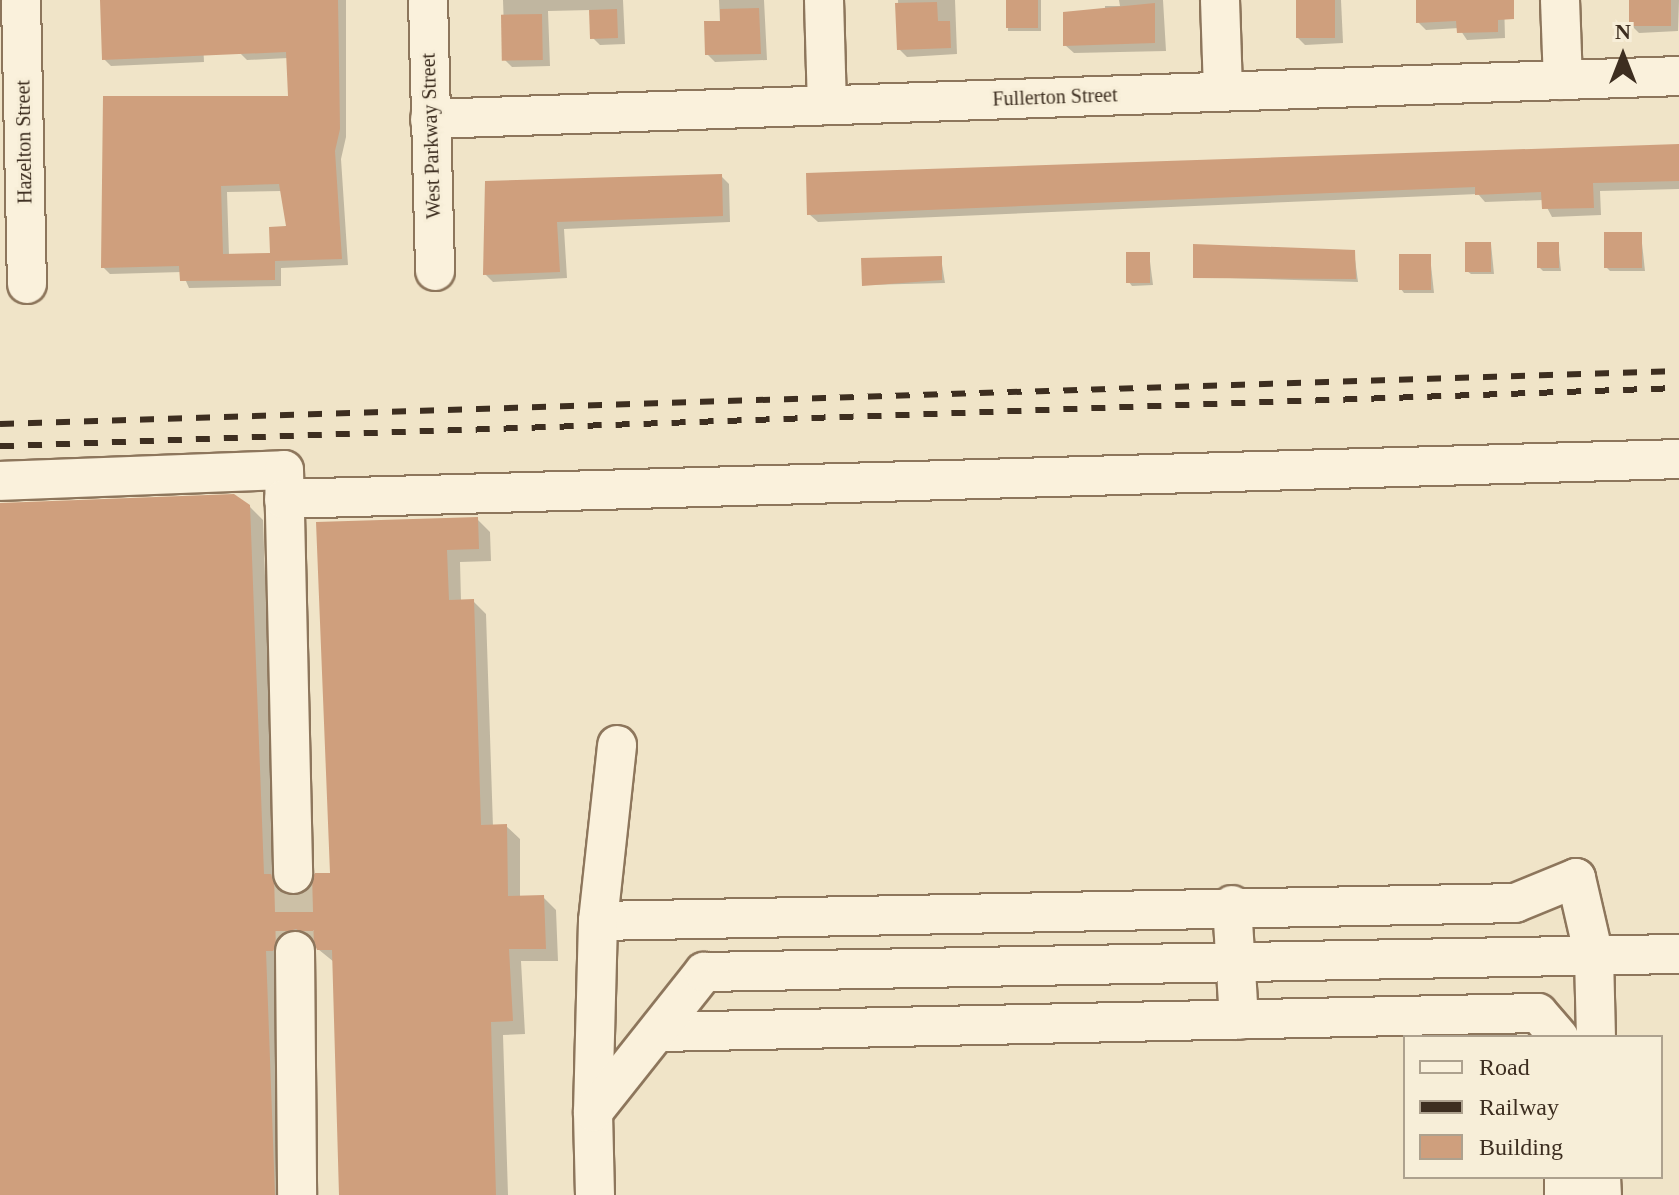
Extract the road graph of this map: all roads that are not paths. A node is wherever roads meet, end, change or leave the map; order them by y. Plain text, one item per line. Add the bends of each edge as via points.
1 (21, 0) edge
2 (428, 0) edge
3 (824, 0) edge
4 (1220, 0) edge
5 (1560, 0) edge
6 (1679, 76) edge
7 (1563, 80) junction
8 (1223, 91) junction
9 (827, 105) junction
10 (430, 119) junction
11 (435, 271) dead end
12 (27, 284) dead end
13 (1679, 459) edge
14 (0, 481) edge
15 (284, 499) junction
16 (617, 745) dead end
17 (293, 874) tunnel mouth
18 (1232, 905) junction
19 (942, 912) junction
20 (704, 917) junction
21 (598, 921) junction
22 (295, 951) tunnel mouth
23 (1679, 954) edge
24 (1594, 956) junction
25 (1234, 962) junction
26 (943, 968) junction
27 (704, 972) junction
28 (1239, 1020) junction
29 (944, 1026) junction
30 (660, 1032) junction
31 (1557, 1035) edge
32 (1596, 1035) edge
33 (593, 1112) junction
34 (297, 1195) edge
35 (595, 1195) edge

1 - 12 street, Hazelton Street
2 - 10 street, West Parkway Street
3 - 9 street
4 - 8 street
5 - 7 street
6 - 7 street, Fullerton Street
7 - 8 street, Fullerton Street
8 - 9 street, Fullerton Street
9 - 10 street, Fullerton Street
10 - 11 street, West Parkway Street
13 - 15 street
14 - 15 street via 284,470
15 - 17 street
16 - 21 street
18 - 19 street
18 - 24 street via 1515,903 1576,878
18 - 25 street
19 - 20 street
19 - 26 street
20 - 21 street
20 - 27 street
21 - 33 street
22 - 34 street
23 - 24 street
24 - 25 street
24 - 32 street
25 - 26 street
25 - 28 street
26 - 27 street
26 - 29 street
27 - 30 street
28 - 29 street
28 - 31 street via 1538,1013
29 - 30 street
30 - 33 street
33 - 35 street

